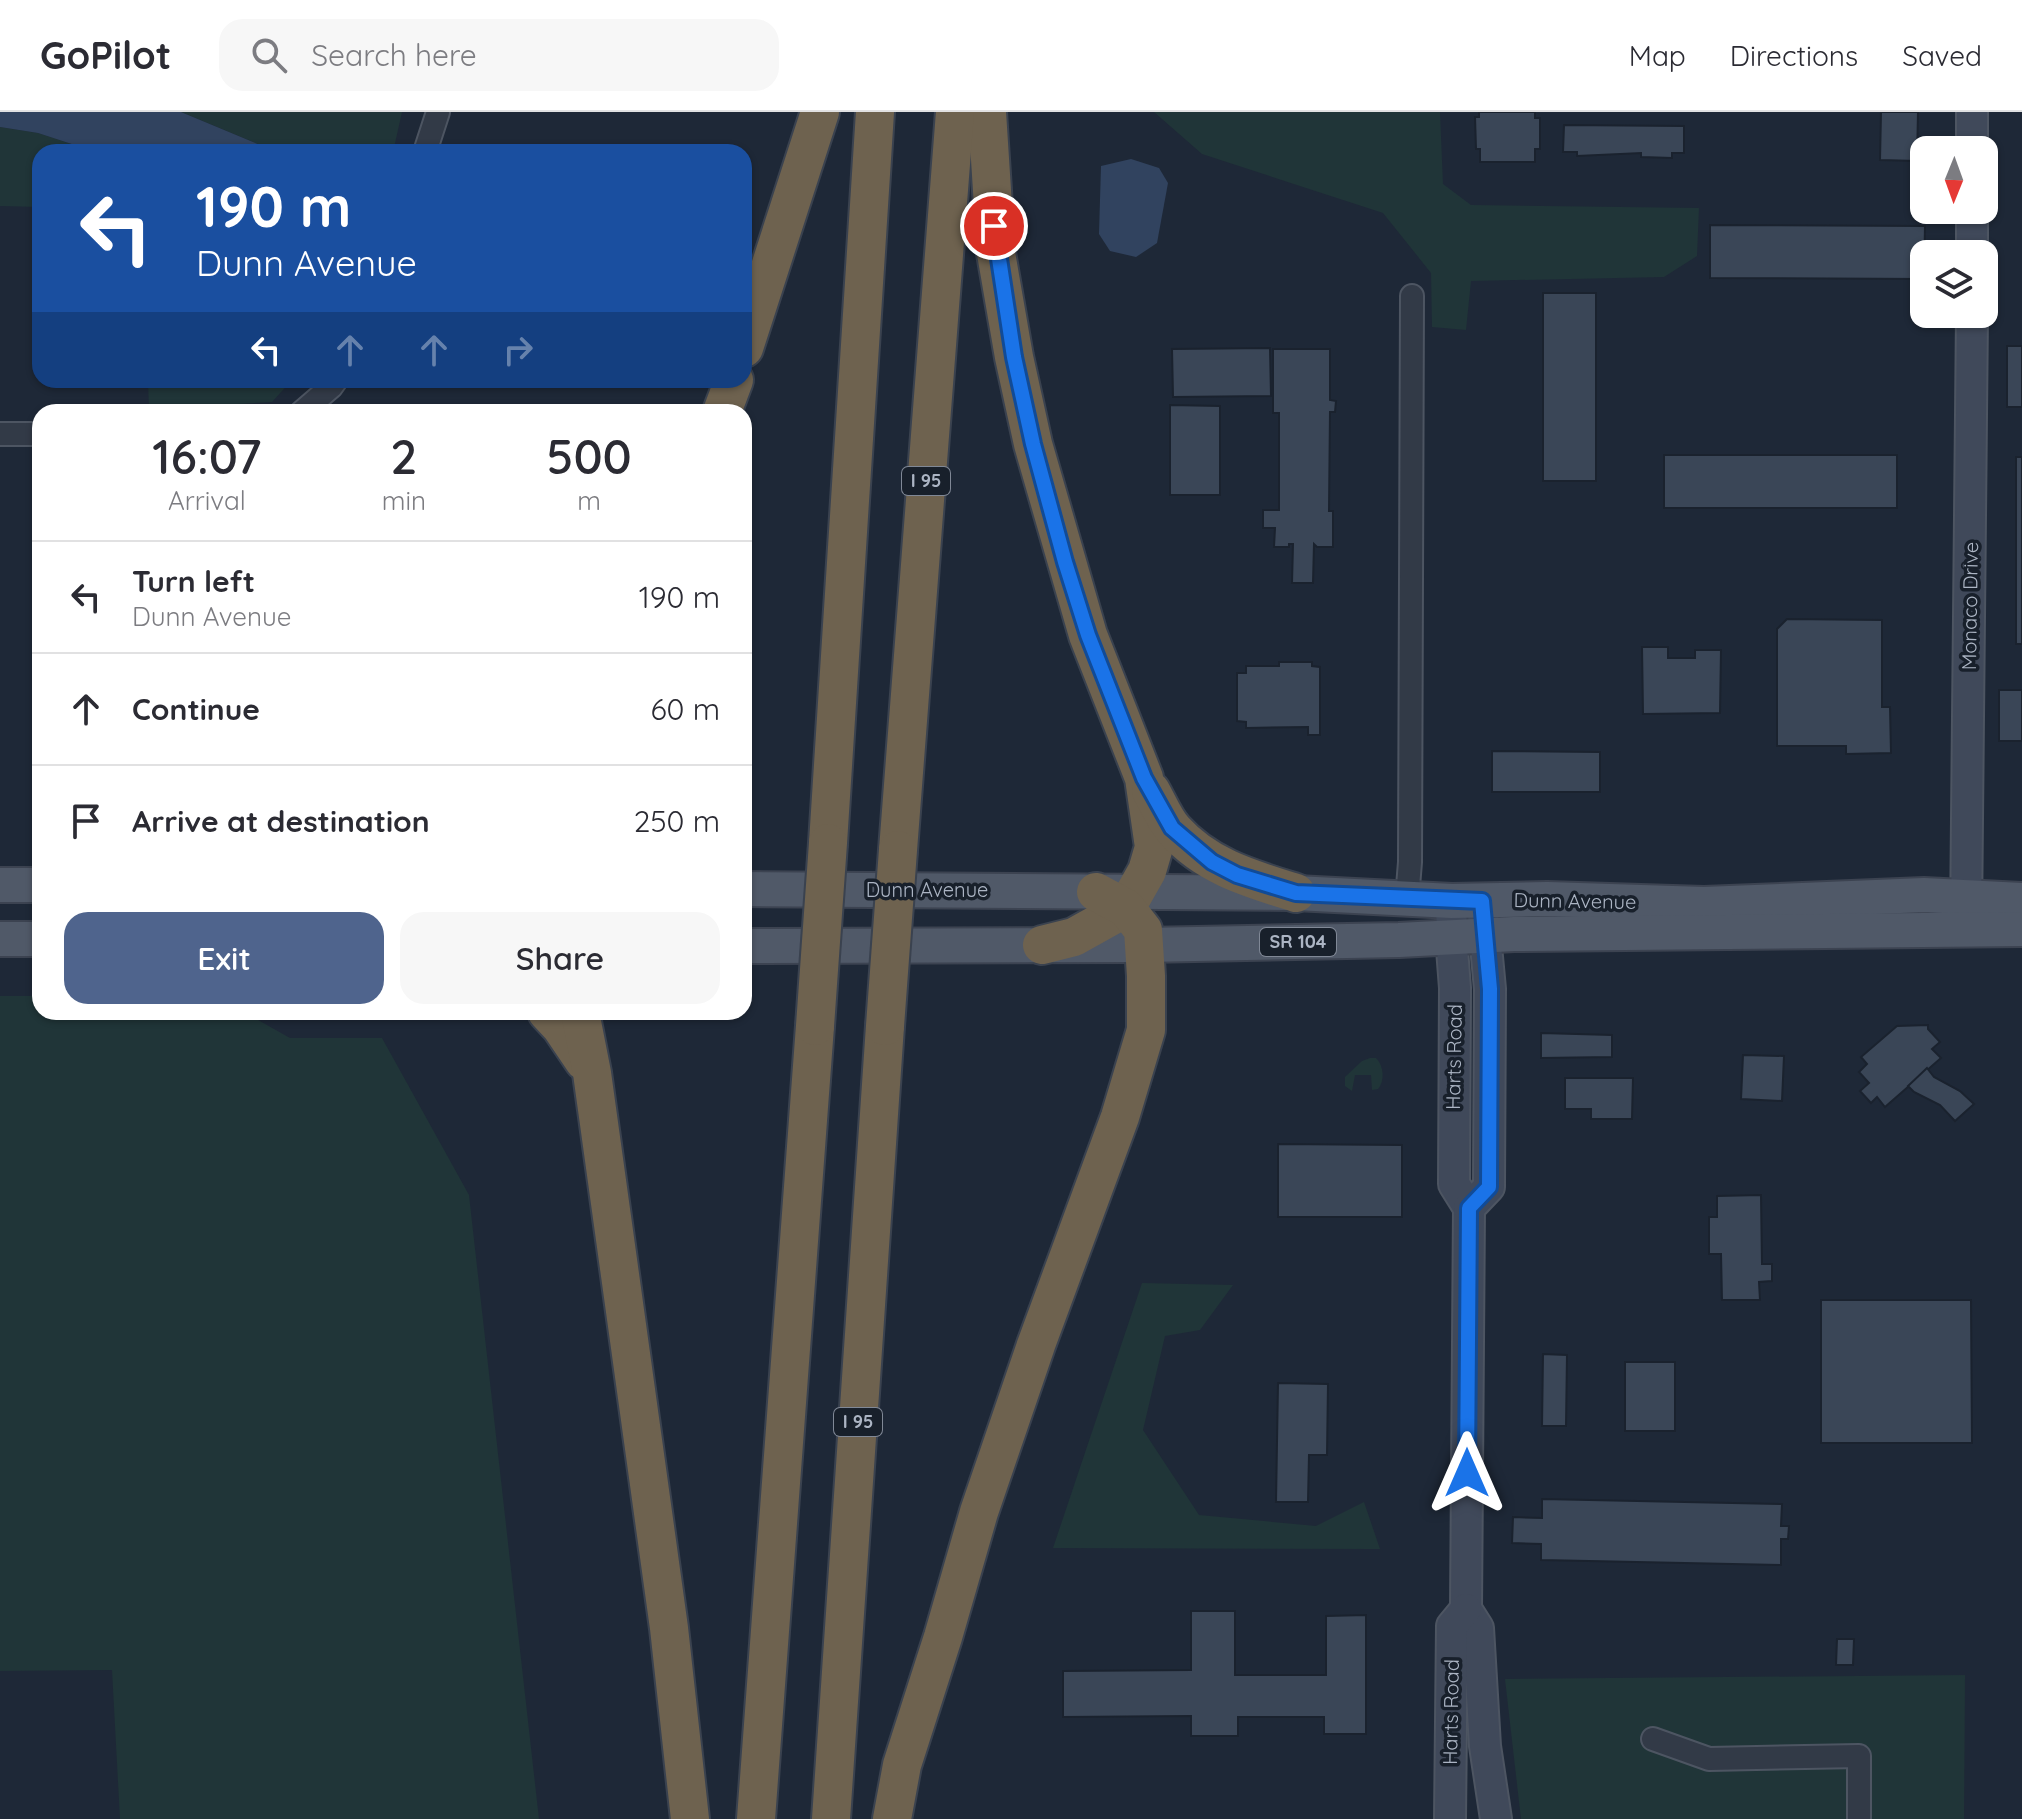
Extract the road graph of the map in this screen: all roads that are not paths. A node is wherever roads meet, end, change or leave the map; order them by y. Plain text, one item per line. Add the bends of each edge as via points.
1 (438, 112) edge
2 (820, 112) edge
3 (875, 112) edge
4 (955, 112) edge
5 (987, 112) edge
6 (1972, 112) edge
7 (1972, 136) edge
8 (428, 144) edge
9 (1412, 296) dead end
10 (752, 323) edge
11 (1972, 328) edge
12 (330, 388) edge
13 (311, 404) edge
14 (0, 434) edge
15 (32, 434) edge
16 (1144, 778) junction
17 (0, 885) edge
18 (32, 885) edge
19 (752, 889) edge
20 (1296, 893) junction
21 (1119, 897) junction
22 (1407, 899) junction
23 (2022, 900) edge
24 (1467, 901) junction
25 (1966, 913) junction
26 (2022, 929) edge
27 (1451, 936) junction
28 (1485, 937) junction
29 (0, 939) edge
30 (32, 939) edge
31 (1042, 945) junction
32 (1145, 945) junction
33 (752, 946) edge
34 (554, 1020) edge
35 (582, 1020) edge
36 (592, 1073) junction
37 (1469, 1208) junction
38 (1466, 1609) junction
39 (1653, 1739) dead end
40 (690, 1819) edge
41 (756, 1819) edge
42 (831, 1819) edge
43 (892, 1819) edge
44 (1450, 1819) edge
45 (1496, 1819) edge
46 (1859, 1819) edge

1 - 8 street
2 - 10 highway
3 - 41 highway, bridge
4 - 42 highway, I 95, bridge
5 - 16 highway via 996,253 1033,444 1088,635
6 - 7 street
9 - 22 street
11 - 25 street, Monaco Drive
12 - 13 street
14 - 15 street
16 - 20 highway via 1172,828 1212,862
16 - 21 highway via 1154,847 1147,871
17 - 18 main road
19 - 21 main road, Dunn Avenue / SR 104
20 - 21 main road, Dunn Avenue / SR 104
20 - 22 main road, Dunn Avenue / SR 104
21 - 31 highway via 1074,937
21 - 32 highway via 1143,930
22 - 24 main road, Dunn Avenue / SR 104
23 - 25 main road, Dunn Avenue / SR 104
24 - 25 main road, Dunn Avenue / SR 104 via 1704,904 1924,895
24 - 27 street, Harts Road
24 - 28 street, Harts Road
25 - 26 main road, Dunn Avenue / SR 104
25 - 28 main road, Dunn Avenue / SR 104
27 - 28 main road, Dunn Avenue / SR 104
27 - 32 main road, Dunn Avenue / SR 104
27 - 37 street, Harts Road via 1454,1184
28 - 37 street, Harts Road via 1490,989 1489,1187
29 - 30 main road
31 - 32 main road, Dunn Avenue / SR 104
31 - 33 main road, Dunn Avenue / SR 104
32 - 43 highway via 1146,1030 1134,1076 979,1512 902,1765
34 - 36 highway
35 - 36 highway
36 - 40 highway via 669,1628
37 - 38 street, Harts Road
38 - 44 street, Harts Road via 1452,1626
38 - 45 street, Harts Road via 1478,1628 1485,1746
39 - 46 street via 1709,1759 1859,1756

